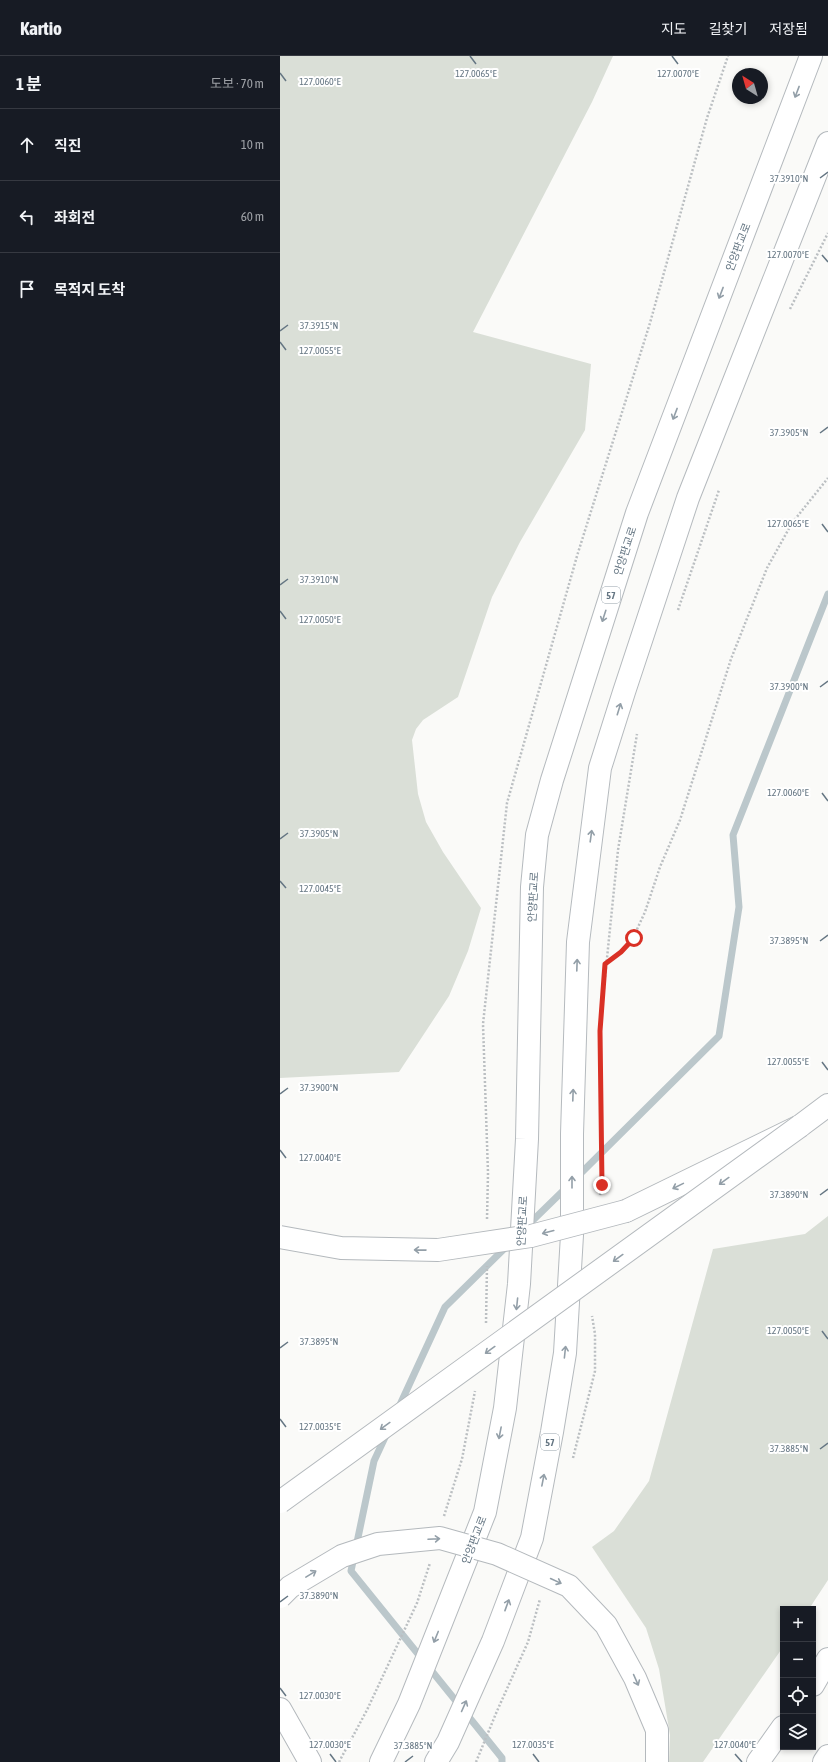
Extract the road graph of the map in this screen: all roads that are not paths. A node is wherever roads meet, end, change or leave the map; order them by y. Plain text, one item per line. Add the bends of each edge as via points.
1 (811, 56) edge
2 (828, 143) edge
3 (828, 1105) edge
4 (800, 1126) junction
5 (280, 1237) edge
6 (280, 1502) edge
7 (280, 1597) edge
8 (828, 1659) edge
9 (816, 1680) edge
10 (280, 1709) edge
11 (780, 1731) edge
12 (828, 1756) edge
13 (310, 1762) edge
14 (381, 1762) edge
15 (436, 1762) edge
16 (656, 1762) edge
17 (758, 1762) edge
18 (824, 1762) edge

1 -> 14 main road, 안양판교로 / 57 via 637,513 537,835 532,887 526,1158 520,1266 505,1408 485,1512 409,1704
15 -> 2 main road, 57 via 448,1742 494,1641 532,1538 565,1353 572,1235 572,1134 578,942 600,768 688,498
3 - 4 main road
4 -> 5 main road, bridge via 626,1211 531,1236 438,1250 341,1248
4 -> 6 main road, bridge
7 -> 16 main road, bridge via 290,1587 342,1556 378,1544 440,1538 497,1554 569,1586 606,1625 635,1678 657,1730
8 - 9 main road
10 - 13 main road
11 - 17 main road
12 - 18 main road

